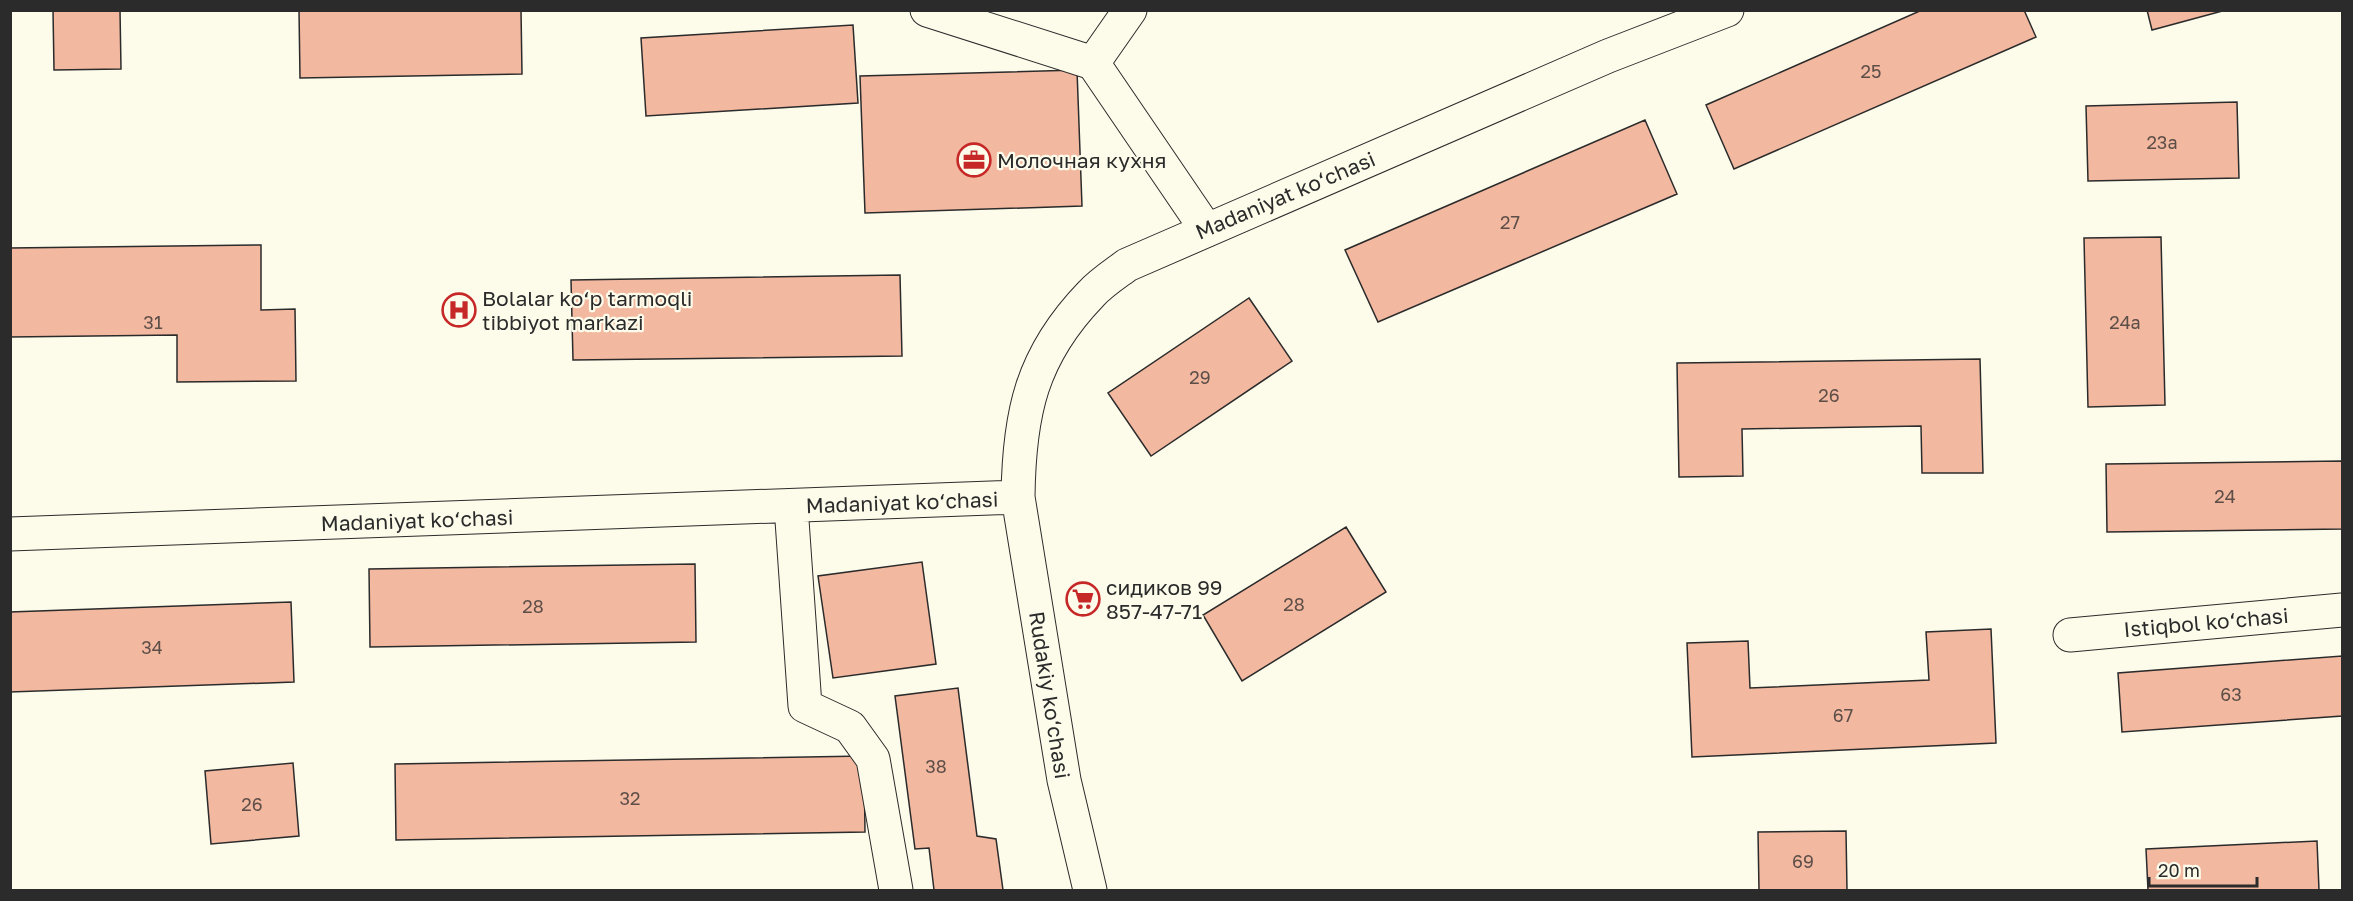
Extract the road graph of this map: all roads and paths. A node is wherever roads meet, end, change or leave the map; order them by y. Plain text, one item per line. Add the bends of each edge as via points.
1 (927, 10) edge
2 (1130, 10) edge
3 (1727, 10) edge
4 (1093, 63) junction
5 (1206, 229) junction
6 (1018, 497) junction
7 (791, 506) junction
8 (10, 534) edge
9 (2343, 609) edge
10 (2070, 635) dead end
11 (896, 891) edge
12 (1090, 891) edge

1 - 4 street
2 - 4 street
3 - 5 street, Madaniyat ko‘chasi via 1608,56
4 - 5 street
5 - 6 street, Madaniyat ko‘chasi via 1127,265 1092,292 1066,322 1041,362 1025,406
6 - 7 street, Madaniyat ko‘chasi
6 - 12 street, Rudakiy ko‘chasi via 1064,780
7 - 8 street, Madaniyat ko‘chasi
7 - 11 street via 805,706 850,727 873,759
9 - 10 street, Istiqbol ko‘chasi

